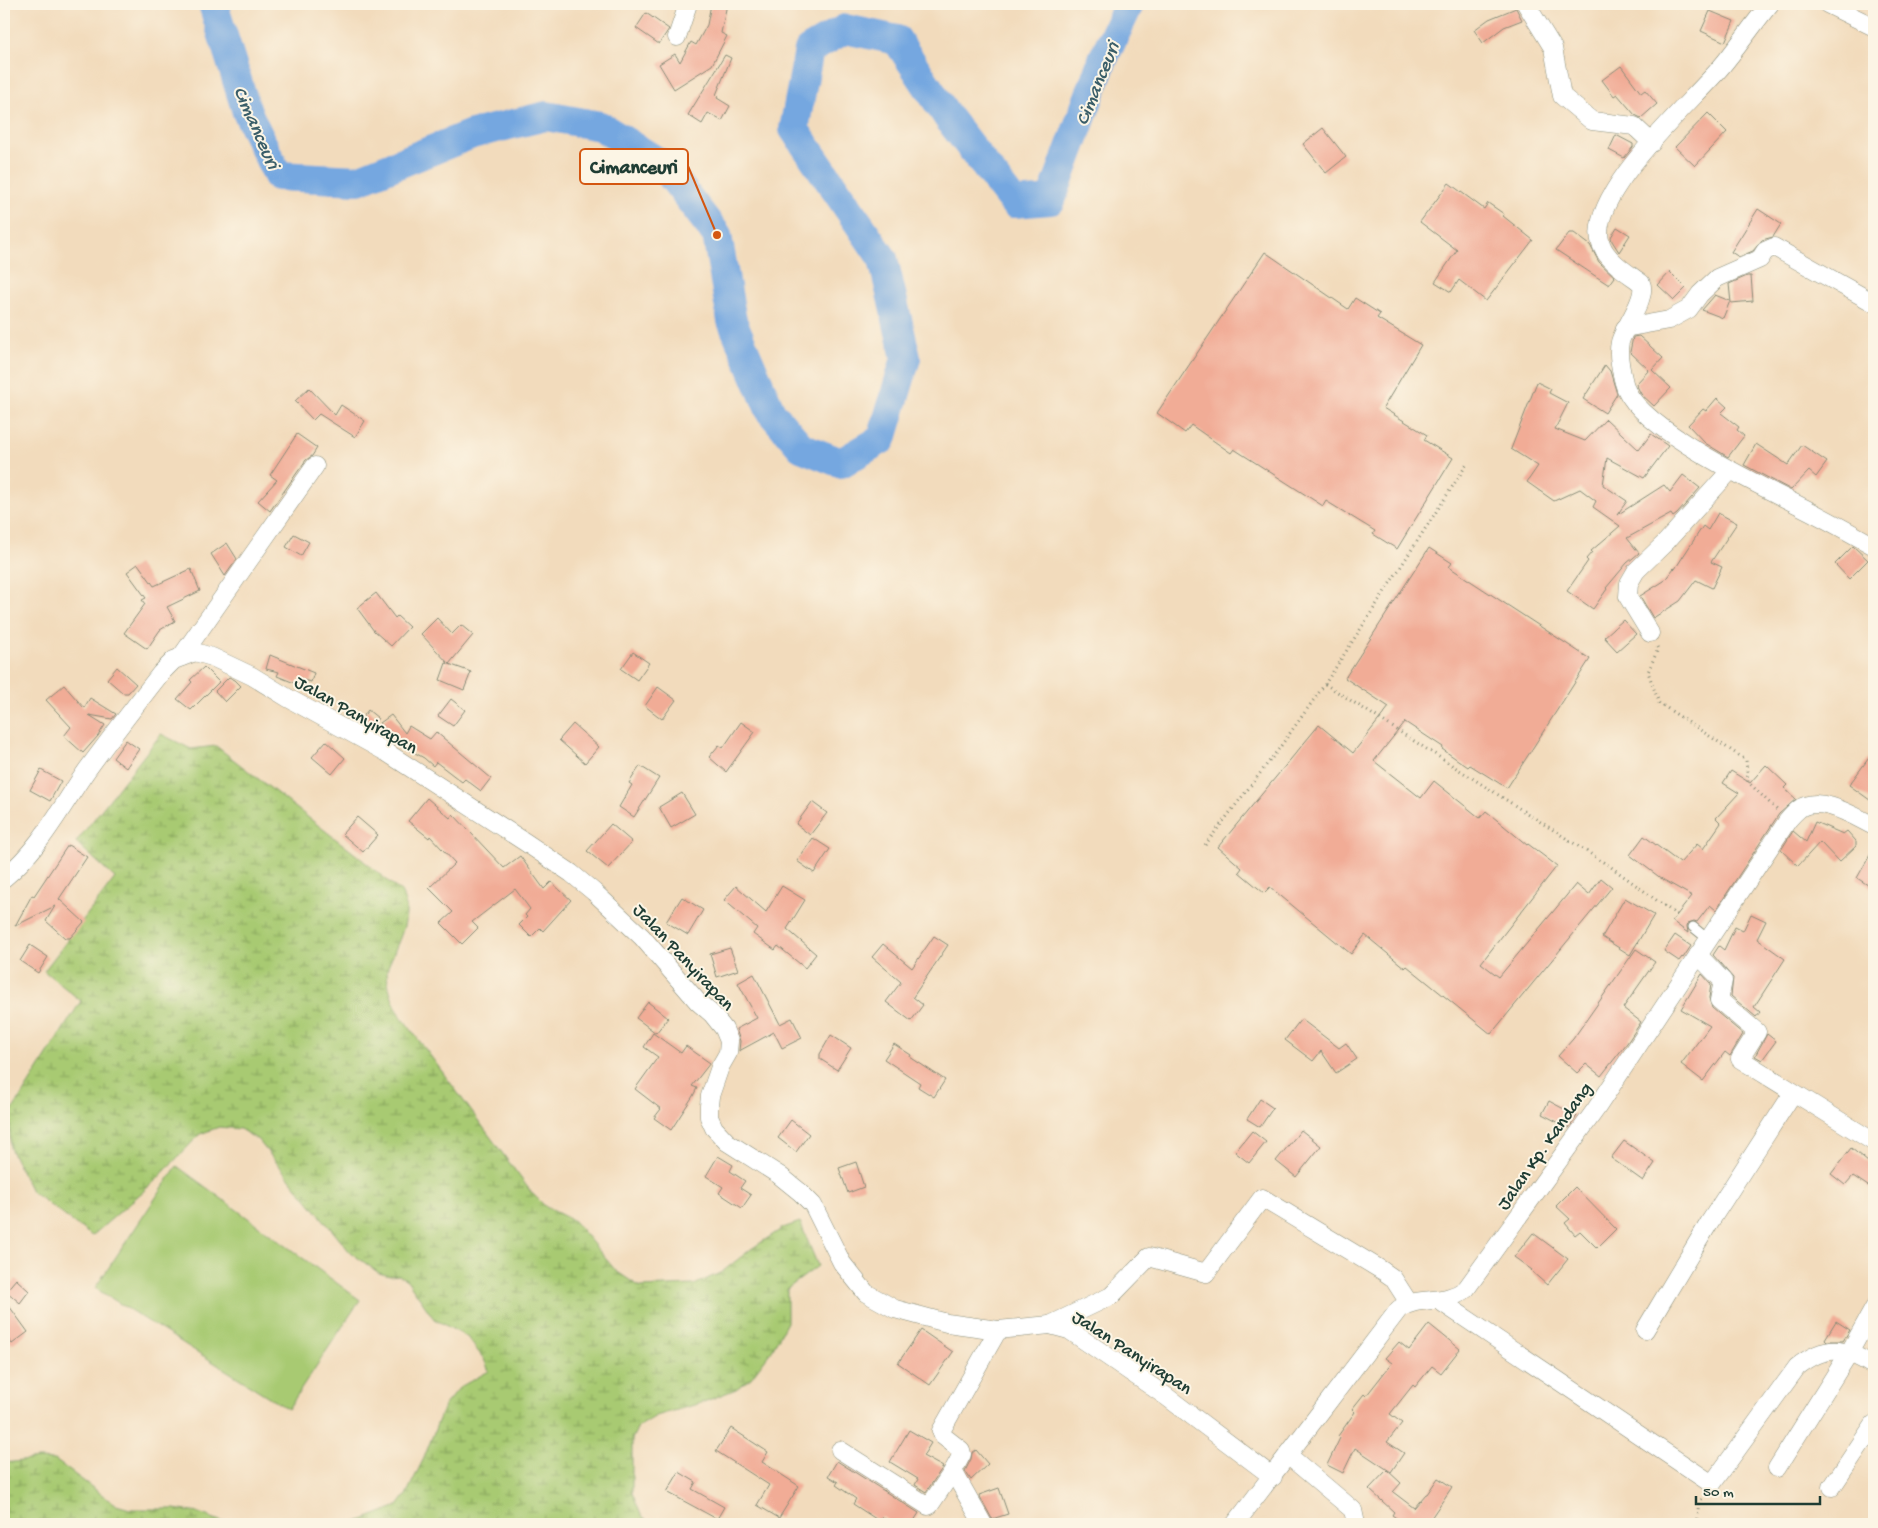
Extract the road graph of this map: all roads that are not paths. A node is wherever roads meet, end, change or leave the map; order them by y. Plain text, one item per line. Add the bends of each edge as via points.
1 (688, 4) edge
2 (1526, 4) edge
3 (1770, 4) edge
4 (1827, 4) edge
5 (1874, 27) edge
6 (677, 37) dead end
7 (1652, 143) junction
8 (1874, 303) edge
9 (1625, 328) junction
10 (315, 466) dead end
11 (1730, 471) junction
12 (1874, 546) edge
13 (1650, 633) road end
14 (181, 657) junction
15 (1869, 820) edge
16 (4, 878) edge
17 (1693, 927) dead end
18 (1709, 940) junction
19 (1698, 955) junction
20 (1793, 1093) junction
21 (1874, 1142) edge
22 (1440, 1301) junction
23 (1409, 1303) junction
24 (1874, 1308) edge
25 (1050, 1325) junction
26 (998, 1330) junction
27 (1645, 1330) dead end
28 (1849, 1353) junction
29 (1874, 1366) edge
30 (1874, 1424) edge
31 (840, 1450) dead end
32 (1288, 1456) junction
33 (1776, 1468) dead end
34 (954, 1471) junction
35 (1273, 1477) junction
36 (1832, 1487) dead end
37 (983, 1524) edge
38 (1235, 1524) edge
39 (1356, 1524) edge

1 - 6 street
2 - 7 street via 1553,48 1562,96 1592,121 1634,126
3 - 7 street via 1721,67
4 - 5 street
7 - 9 street via 1617,184 1601,218 1601,244 1607,255 1644,289
8 - 9 street via 1774,247 1765,250 1760,259 1717,278 1689,310 1669,320
9 - 11 street via 1620,360 1631,400 1675,436
10 - 14 street
11 - 12 street
11 - 13 street via 1636,571 1630,583 1628,597
14 - 16 street via 161,673 87,770 38,843
14 - 26 street, Jalan Panyirapan via 195,652 252,676 386,752 571,873 642,936 724,1029 729,1041 728,1053 710,1096 709,1117 714,1128 727,1142 779,1176 812,1205 842,1263 866,1293 894,1309 947,1323
15 - 18 street, Jalan Kp. Kandang via 1826,805 1810,804 1800,808 1788,820
17 - 18 lane
18 - 19 street, Jalan Kp. Kandang
19 - 20 street via 1723,981 1719,1000 1757,1032 1740,1060
19 - 22 street, Jalan Kp. Kandang via 1596,1109 1466,1289
20 - 21 street
20 - 27 street via 1708,1223
22 - 23 street, Jalan Kp. Kandang
22 - 28 street via 1712,1484 1797,1367 1821,1352
23 - 25 street via 1393,1278 1383,1270 1262,1198 1206,1273 1149,1257 1111,1296
23 - 32 street via 1400,1309
24 - 28 street
25 - 26 street, Jalan Panyirapan
25 - 35 street, Jalan Panyirapan via 1069,1330 1112,1358
26 - 34 street via 941,1431 961,1450
28 - 29 street
28 - 33 street
30 - 36 street
31 - 34 street via 928,1506
32 - 35 street
32 - 39 street via 1353,1510
34 - 37 street
35 - 38 street

